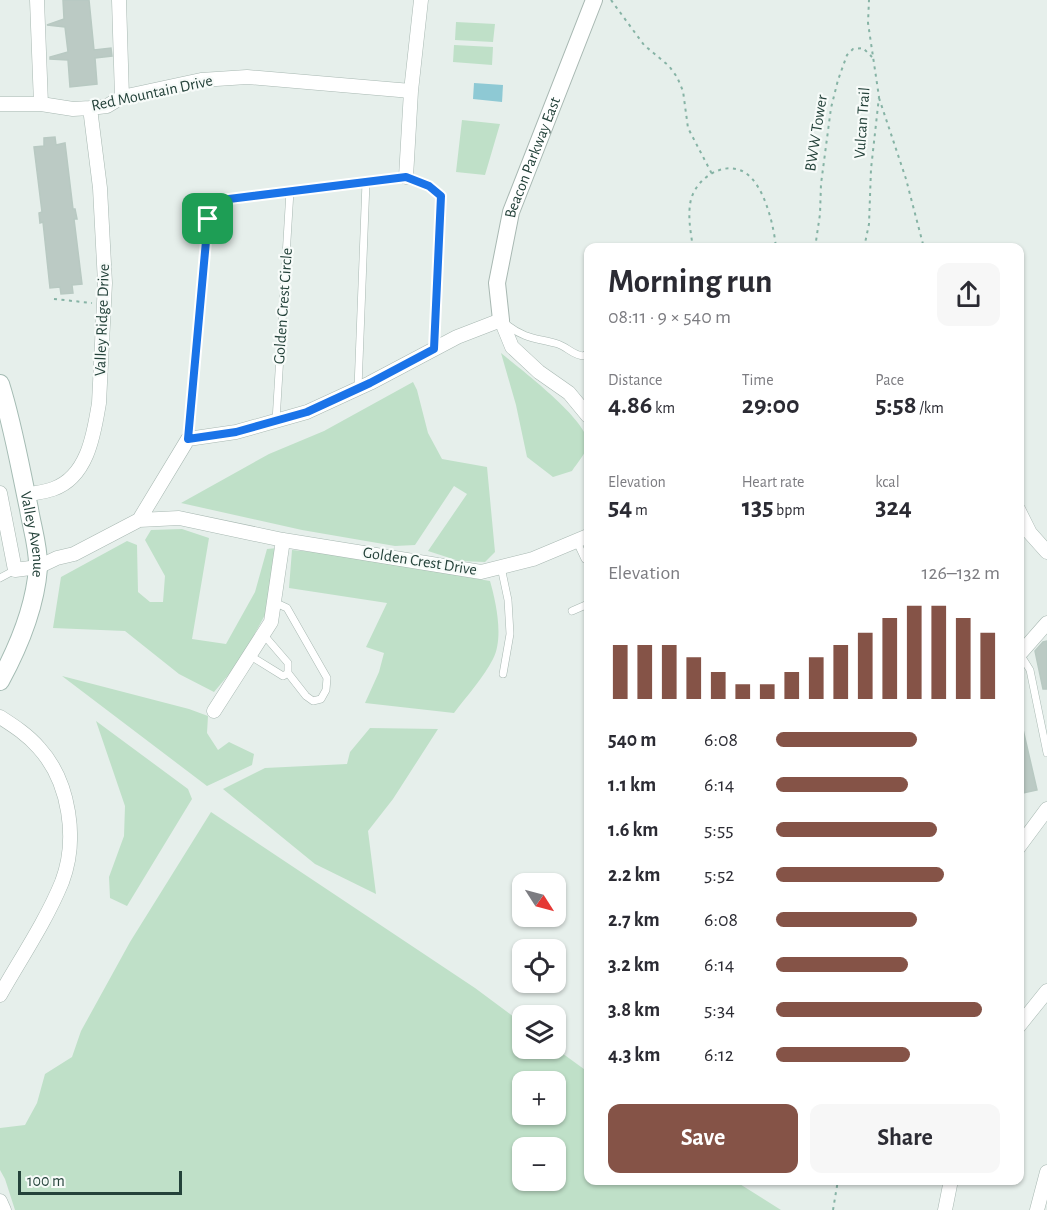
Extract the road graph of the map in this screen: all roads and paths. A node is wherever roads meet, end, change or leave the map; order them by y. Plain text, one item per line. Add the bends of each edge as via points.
1 (38, 0) edge
2 (119, 0) edge
3 (421, 0) edge
4 (594, 0) edge
5 (611, 0) edge
6 (869, 0) edge
7 (872, 57) junction
8 (411, 91) junction
9 (122, 97) junction
10 (879, 97) junction
11 (0, 104) edge
12 (41, 104) junction
13 (90, 108) junction
14 (712, 174) junction
15 (406, 177) junction
16 (366, 182) junction
17 (290, 191) junction
18 (693, 243) edge
19 (775, 243) edge
20 (816, 243) edge
21 (865, 243) edge
22 (923, 243) edge
23 (54, 299) dead end
24 (104, 304) junction
25 (501, 320) junction
26 (434, 349) junction
27 (584, 356) edge
28 (0, 384) edge
29 (358, 388) junction
30 (584, 411) edge
31 (276, 421) junction
32 (188, 439) junction
33 (0, 493) edge
34 (26, 495) junction
35 (139, 520) junction
36 (1024, 521) edge
37 (582, 539) edge
38 (284, 540) junction
39 (1047, 552) edge
40 (38, 567) junction
41 (501, 567) junction
42 (15, 570) junction
43 (0, 578) edge
44 (274, 602) junction
45 (584, 606) edge
46 (572, 611) dead end
47 (1047, 623) edge
48 (263, 634) junction
49 (1024, 649) edge
50 (249, 655) junction
51 (1024, 662) edge
52 (288, 673) junction
53 (503, 674) dead end
54 (0, 681) edge
55 (214, 711) dead end
56 (0, 717) edge
57 (1047, 753) edge
58 (1047, 809) edge
59 (1024, 839) edge
60 (1047, 991) edge
61 (0, 994) edge
62 (1024, 1020) edge
63 (1047, 1172) edge
64 (837, 1185) edge
65 (950, 1185) edge
66 (0, 1201) edge
67 (4, 1210) edge
68 (833, 1210) edge
69 (945, 1210) edge
70 (1037, 1210) edge

1 - 12 street
2 - 9 street
3 - 8 street
4 - 25 street, Beacon Parkway East via 511,213 497,283
5 - 14 path via 644,45 678,77 688,128
6 - 7 path, Vulcan Trail
7 - 10 path, Vulcan Trail
7 - 20 path, BWW Tower via 863,48 854,49 847,55 838,80 823,162
8 - 9 street, Red Mountain Drive via 247,77 201,80
8 - 15 street
9 - 13 street, Red Mountain Drive via 107,106
10 - 21 path, Vulcan Trail
10 - 22 path
11 - 12 street, Red Mountain Drive
12 - 13 street, Red Mountain Drive
13 - 24 street, Valley Ridge Drive via 100,188
14 - 18 path via 694,189 690,204
14 - 19 path via 737,168 753,179 764,197
15 - 16 lane
15 - 26 lane via 429,186 441,196
16 - 17 lane
16 - 29 lane
17 - 31 lane, Golden Crest Circle
17 - 32 lane via 221,200 208,219
23 - 24 path
24 - 34 street, Valley Ridge Drive via 99,402 85,459 71,477 55,488
25 - 26 street
25 - 27 lane via 518,334 559,344
25 - 30 street via 512,347 569,393
26 - 29 street
28 - 34 main road, Valley Avenue via 11,417
29 - 31 street via 307,412
31 - 32 street
32 - 35 street
33 - 42 street
34 - 40 main road, Valley Avenue
35 - 38 street, Golden Crest Drive via 179,518
35 - 40 street, Golden Crest Drive via 74,554
36 - 39 street
37 - 41 street, Golden Crest Drive
38 - 41 street, Golden Crest Drive via 481,572
38 - 44 street
40 - 42 street, Golden Crest Drive
40 - 54 main road, Valley Avenue via 32,605 17,649
41 - 53 lane via 510,634
42 - 43 lane
44 - 48 street via 271,622
44 - 52 lane via 287,608 327,678 321,699 313,701 306,696
45 - 46 lane
47 - 49 street
48 - 50 street
48 - 52 lane via 288,663
50 - 52 lane via 283,676
50 - 55 street
51 - 57 lane via 1030,670
56 - 61 street via 40,748 52,766 68,804 71,843 62,881
58 - 59 street
60 - 62 street
63 - 70 street
64 - 68 path
65 - 69 street
66 - 67 street

